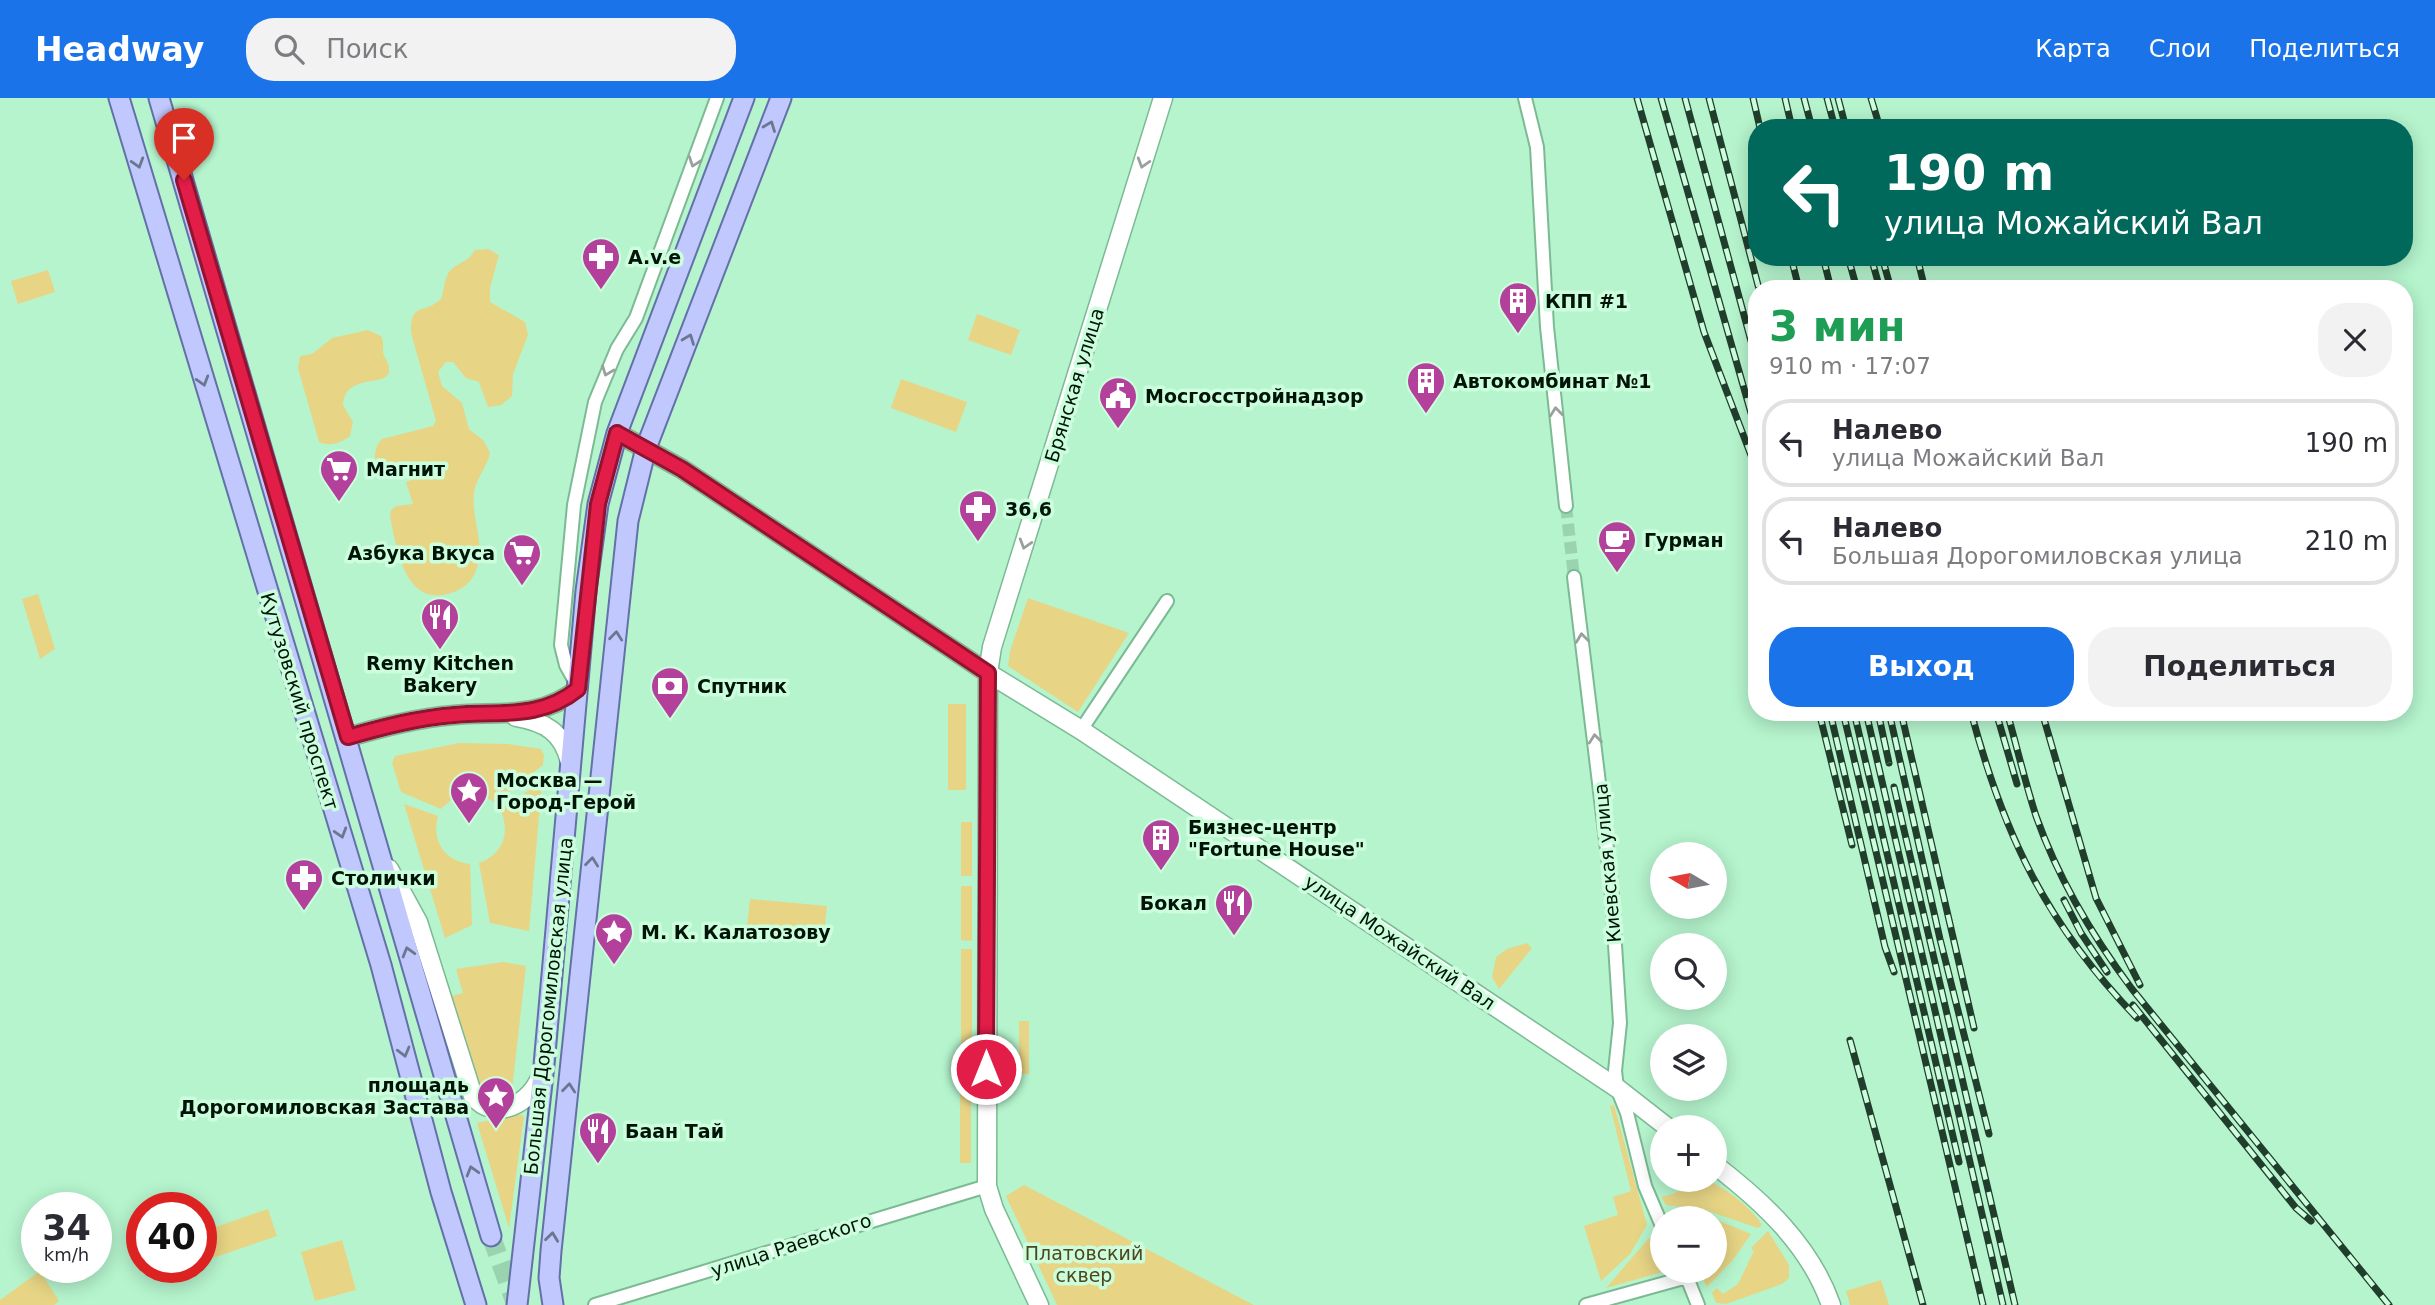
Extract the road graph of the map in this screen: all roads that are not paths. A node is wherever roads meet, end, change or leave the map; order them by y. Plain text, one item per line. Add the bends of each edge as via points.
1 (119, 98) edge
2 (159, 98) edge
3 (717, 98) edge
4 (744, 98) edge
5 (780, 98) edge
6 (1163, 98) edge
7 (1525, 98) edge
8 (617, 433) junction
9 (646, 448) junction
10 (1566, 506) tunnel mouth
11 (1574, 576) tunnel mouth
12 (1167, 601) dead end
13 (988, 673) junction
14 (578, 687) junction
15 (502, 715) junction
16 (1081, 730) junction
17 (348, 737) junction
18 (572, 772) junction
19 (378, 850) junction
20 (544, 1065) junction
21 (1617, 1088) junction
22 (1652, 1115) edge
23 (1727, 1174) edge
24 (987, 1186) junction
25 (1654, 1206) edge
26 (491, 1236) tunnel mouth
27 (1657, 1283) edge
28 (1689, 1283) edge
29 (476, 1305) edge
30 (517, 1305) edge
31 (553, 1305) edge
32 (595, 1305) edge
33 (1039, 1305) edge
34 (1586, 1305) edge
35 (1698, 1305) edge
36 (1831, 1305) edge

1 -> 29 main road, Кутузовский проспект via 381,965
2 - 17 main road, Кутузовский проспект
3 -> 14 street via 636,318 614,355 595,402 574,505 562,622 562,656
4 - 8 main road, Большая Дорогомиловская улица
9 -> 5 main road, Большая Дорогомиловская улица
6 -> 13 street, Брянская улица via 992,647
10 -> 7 street via 1548,345 1537,147
8 - 9 street, улица Можайский Вал
8 - 14 main road, Большая Дорогомиловская улица via 598,504
9 - 13 street, улица Можайский Вал
31 -> 9 main road, Большая Дорогомиловская улица via 551,1251 628,522
21 -> 11 street, Киевская улица via 1620,1023 1611,882
12 - 16 street
13 - 16 street, улица Можайский Вал
13 - 24 street, Брянская улица
14 - 15 street via 556,705
14 - 18 main road, Большая Дорогомиловская улица
15 - 17 street via 406,720
15 - 18 street via 527,719 554,731 567,749
16 - 21 street, улица Можайский Вал
17 - 19 main road, Кутузовский проспект
18 - 20 main road, Большая Дорогомиловская улица
19 - 20 street via 418,922 472,1096 494,1109 524,1102 533,1093
26 -> 19 main road, Кутузовский проспект
20 - 30 main road, Большая Дорогомиловская улица
21 - 22 street
21 - 25 street, Киевская улица
23 - 36 street via 1754,1195 1792,1236
24 - 32 street, улица Раевского
24 - 33 street, Брянская улица
27 - 34 street
28 - 35 street

